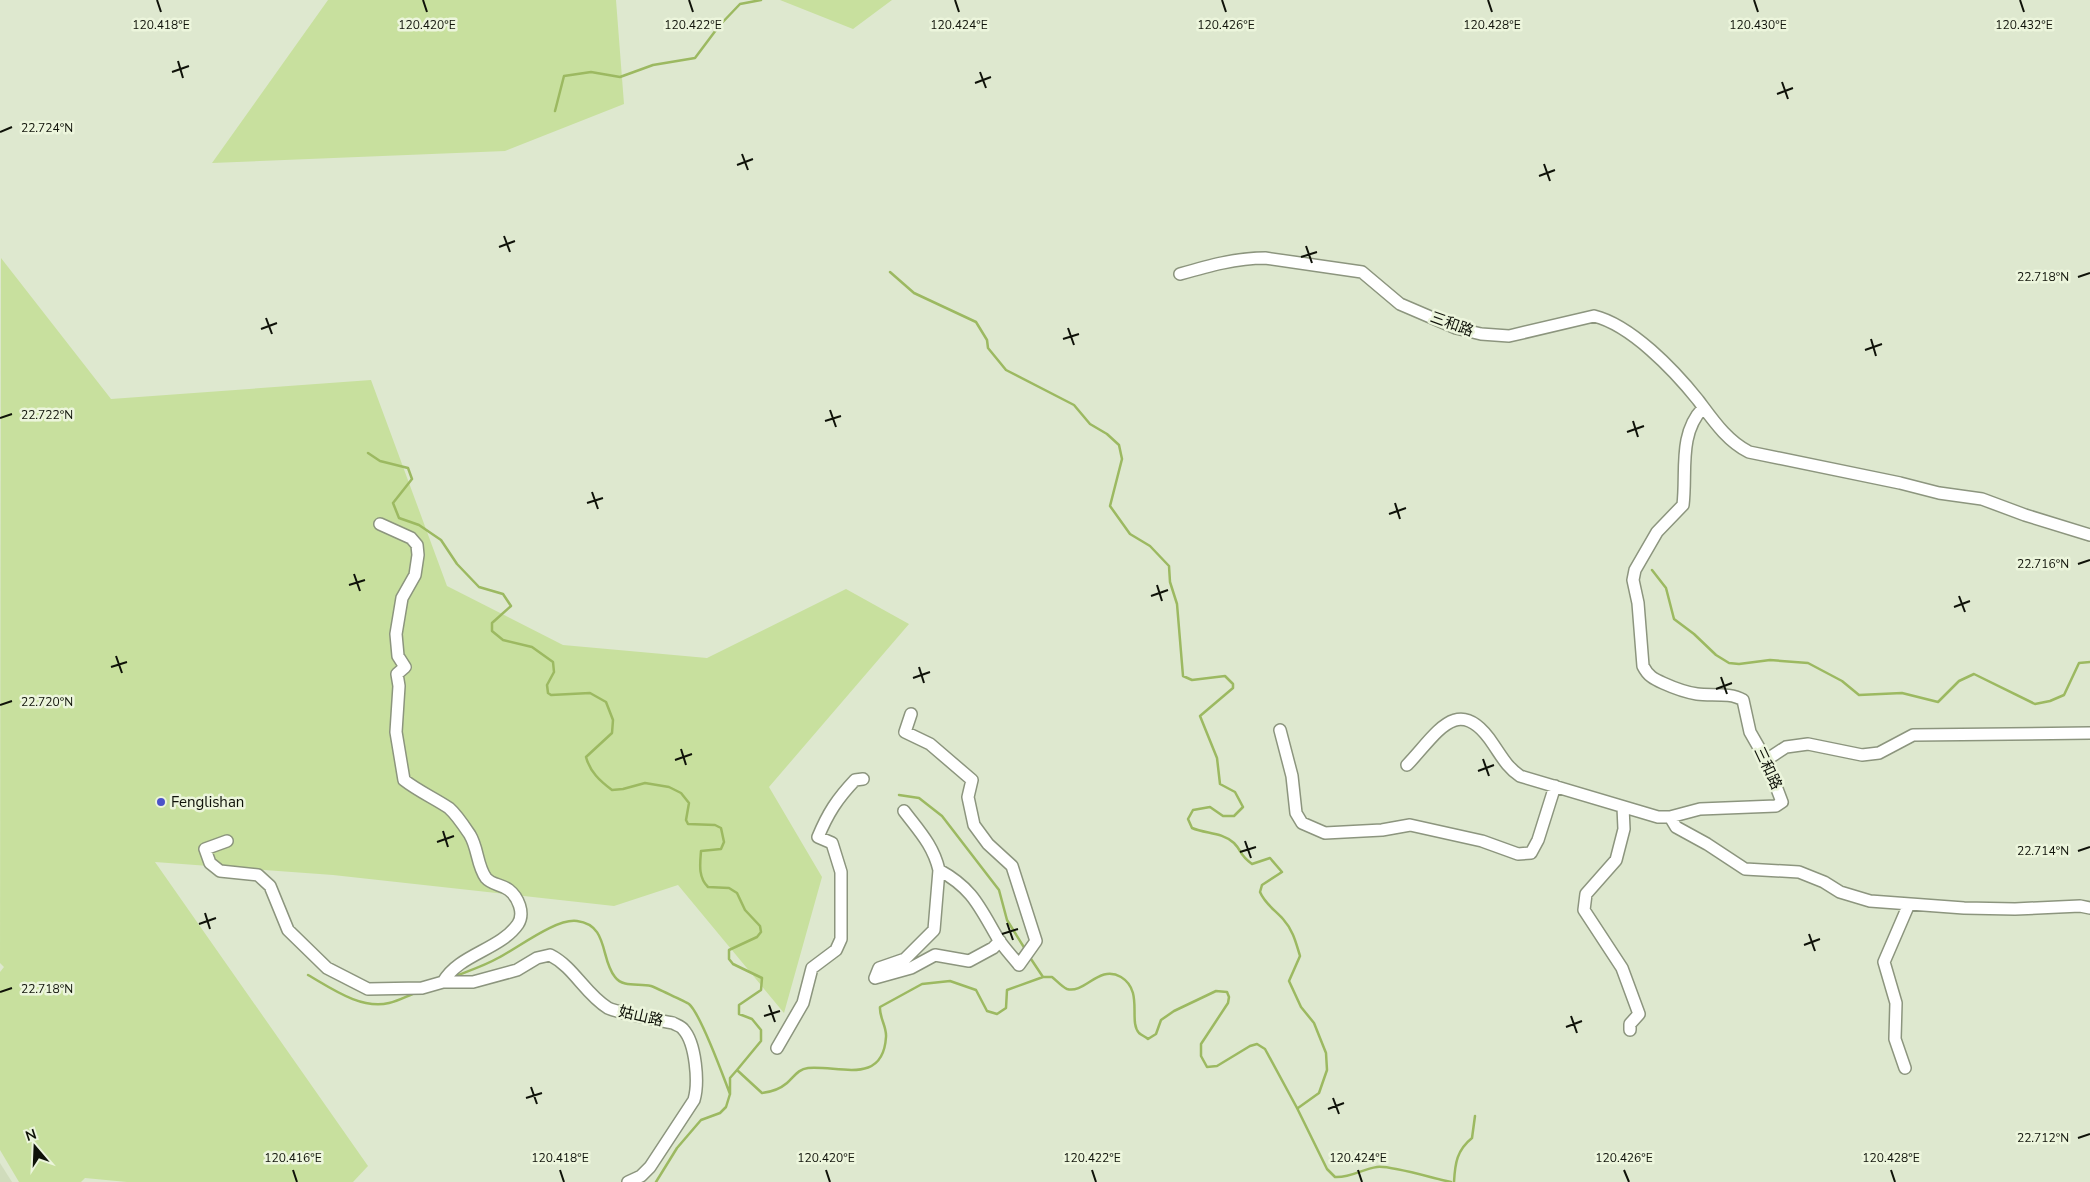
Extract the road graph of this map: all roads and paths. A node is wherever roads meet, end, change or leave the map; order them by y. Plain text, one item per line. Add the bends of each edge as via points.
1 (1180, 274) dead end
2 (1703, 408) junction
3 (380, 524) dead end
4 (2090, 535) edge
5 (911, 714) dead end
6 (1280, 730) dead end
7 (2090, 733) edge
8 (1766, 760) junction
9 (1407, 765) dead end
10 (863, 779) dead end
11 (1555, 786) junction
12 (1623, 807) junction
13 (904, 811) dead end
14 (1670, 817) junction
15 (226, 841) dead end
16 (938, 870) junction
17 (1909, 904) junction
18 (2090, 908) edge
19 (1000, 941) junction
20 (443, 982) junction
21 (1630, 1030) dead end
22 (777, 1048) dead end
23 (1905, 1068) dead end
24 (628, 1182) edge

1 - 2 street, 三和路 via 1251,258 1362,272 1400,304 1456,328 1481,334 1509,336 1594,316 1607,320 1653,351
2 - 4 street, 三和路 via 1732,441 1749,452 1939,493 1982,499
2 - 8 street, 三和路 via 1694,416 1686,442 1683,505 1657,532 1635,570 1633,580 1643,666 1653,678 1681,691 1734,696 1743,700 1750,732
3 - 20 street via 411,538 418,556 415,575 402,598 396,634 398,656 405,667 397,674 396,732 404,780 456,815 476,847 484,875 490,882 510,891 521,913 518,924 508,934 453,969
5 - 19 street via 905,732 930,744 972,780 968,797 974,825 988,844 1012,866 1036,941 1020,965
6 - 11 street via 1292,776 1296,813 1302,823 1325,833 1410,826 1482,841 1518,854 1531,853
7 - 8 street via 1913,735 1879,753 1862,755 1808,744 1786,747
8 - 14 street, 三和路 via 1782,802 1776,806 1700,809
9 - 11 street, 三和路 via 1448,722 1466,719 1492,742 1509,769 1520,776
10 - 22 street via 855,780 839,797 828,812 818,836 832,843 841,872 841,938 836,950 812,968 803,1003
11 - 12 street, 三和路
12 - 14 street, 三和路
12 - 21 street via 1624,829 1616,860 1586,894 1584,910 1622,968 1636,1004 1639,1014 1630,1024
13 - 16 street via 932,847
14 - 17 street via 1676,827 1745,869 1799,872 1840,892 1870,901
15 - 20 street via 205,849 210,863 220,871 258,875 270,886 288,930 327,968 368,990 422,988
16 - 19 street via 972,894
16 - 19 street via 934,930 905,959 879,968 875,978 911,968 935,955 969,961
17 - 18 street via 1964,908
17 - 23 street via 1884,962 1896,1003 1895,1039
20 - 24 street, 姑山路 via 473,982 517,970 550,955 561,960 609,1008 682,1028 692,1049 697,1089 694,1100 650,1166 641,1176

